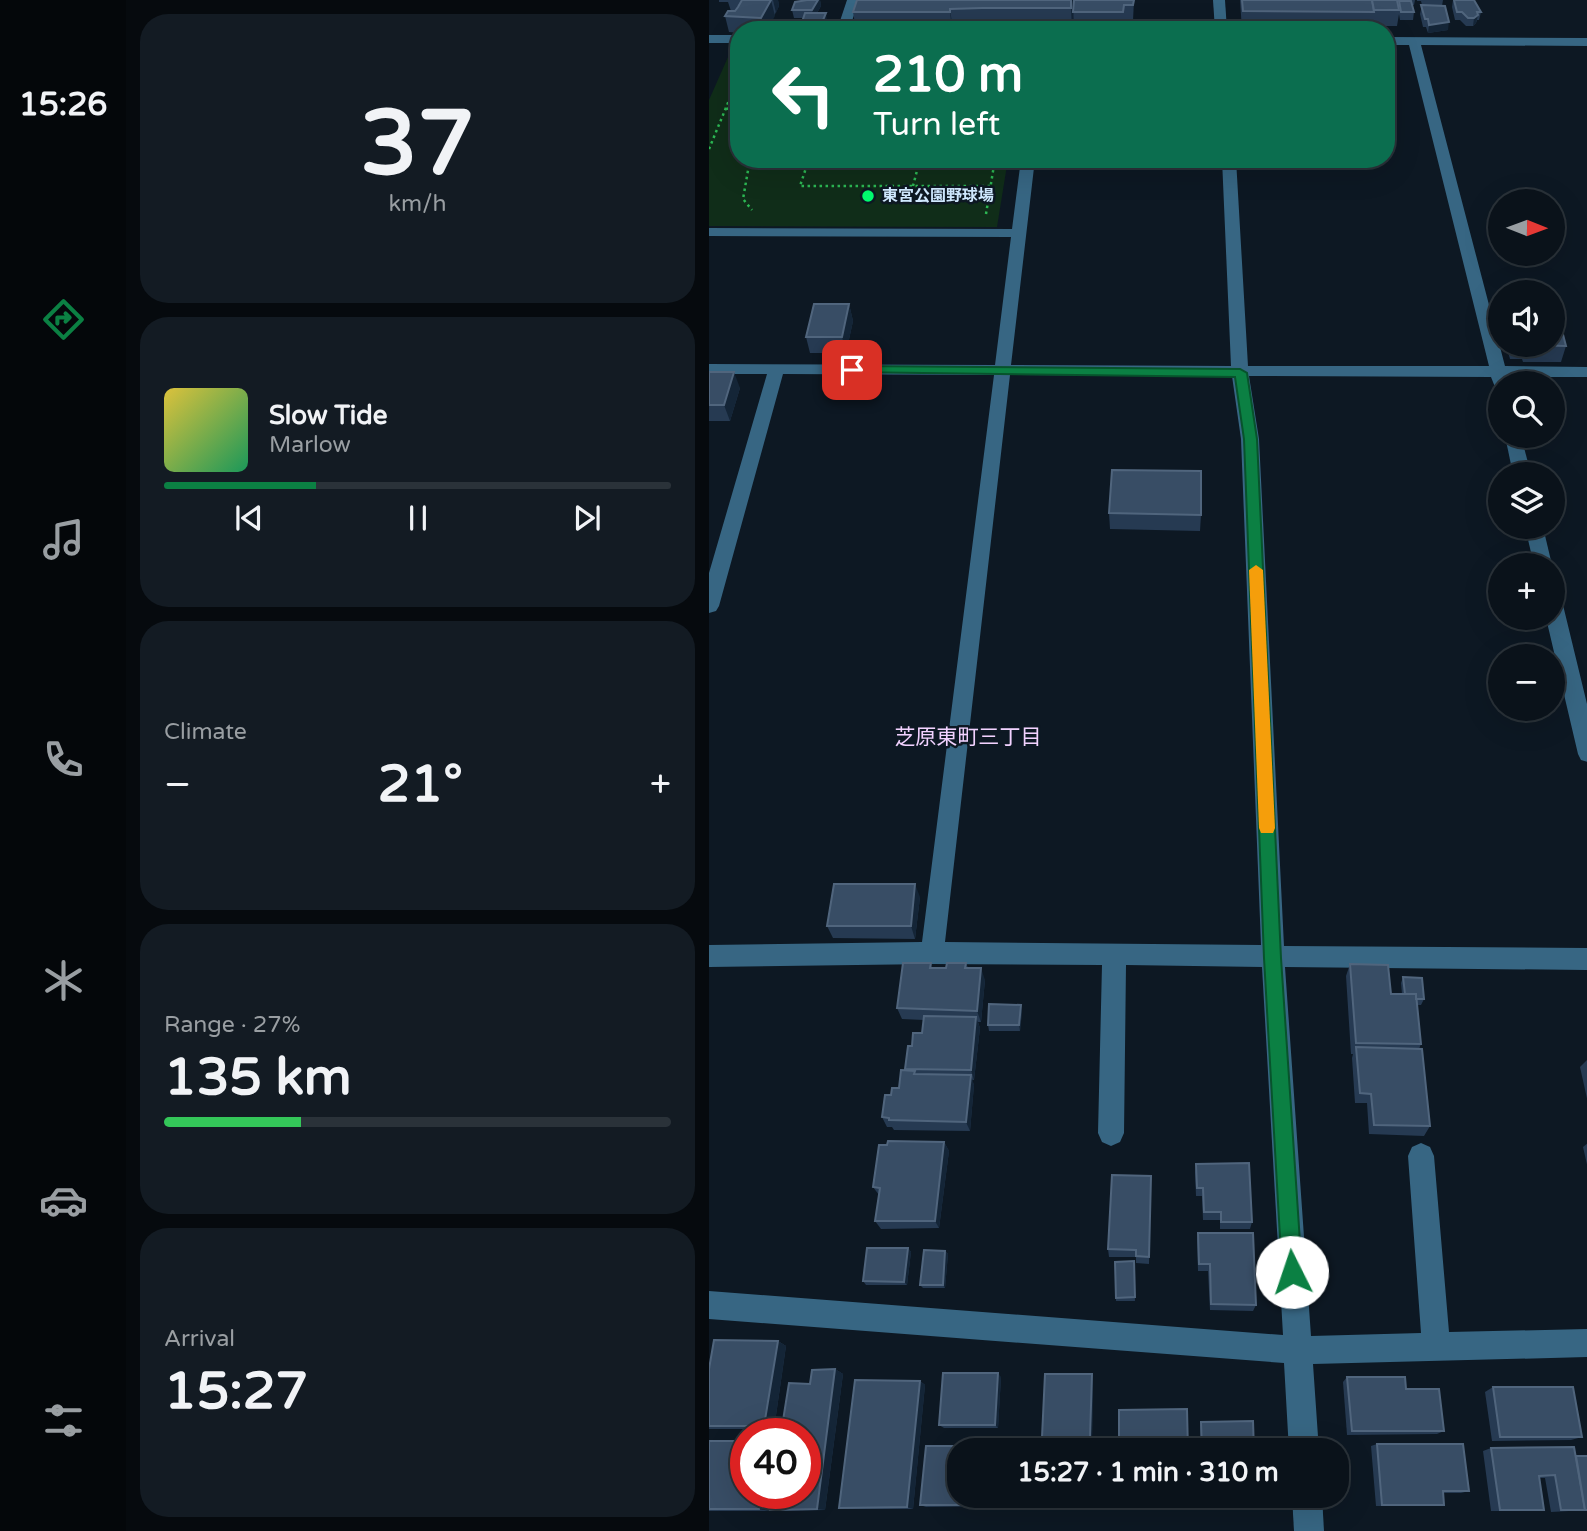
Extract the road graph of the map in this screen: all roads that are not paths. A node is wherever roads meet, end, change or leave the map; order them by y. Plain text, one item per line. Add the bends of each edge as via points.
1 (853, 0) edge
2 (1219, 0) edge
3 (846, 21) edge
4 (1220, 21) edge
5 (730, 40) edge
6 (710, 41) edge
7 (1395, 41) edge
8 (1414, 41) junction
9 (1587, 42) edge
10 (1027, 168) edge
11 (1229, 168) edge
12 (709, 232) edge
13 (1020, 233) junction
14 (709, 369) edge
15 (776, 370) junction
16 (1003, 370) junction
17 (1498, 371) edge
18 (1587, 372) edge
19 (1240, 373) junction
20 (1565, 373) edge
21 (1488, 377) edge
22 (709, 606) edge
23 (1559, 630) edge
24 (1587, 754) edge
25 (932, 953) junction
26 (1114, 955) junction
27 (709, 956) edge
28 (1273, 958) junction
29 (1587, 959) edge
30 (1111, 1133) dead end
31 (1421, 1156) dead end
32 (709, 1305) edge
33 (1587, 1343) edge
34 (1436, 1347) junction
35 (1297, 1350) junction
36 (1303, 1438) edge
37 (1308, 1508) edge
38 (1309, 1531) edge

1 - 3 street
2 - 4 street
5 - 6 street
7 - 8 street
8 - 9 street
8 - 17 street
10 - 13 street
11 - 19 street
12 - 13 street
13 - 16 street
14 - 15 street
15 - 16 street
15 - 22 street
16 - 19 street
16 - 25 street
18 - 20 street
19 - 21 street
19 - 28 street via 1250,439
23 - 24 street
25 - 26 street
25 - 27 street
26 - 28 street
26 - 30 street
28 - 29 street
28 - 35 street
31 - 34 street
32 - 35 street
33 - 34 street
34 - 35 street
35 - 36 street
37 - 38 street

